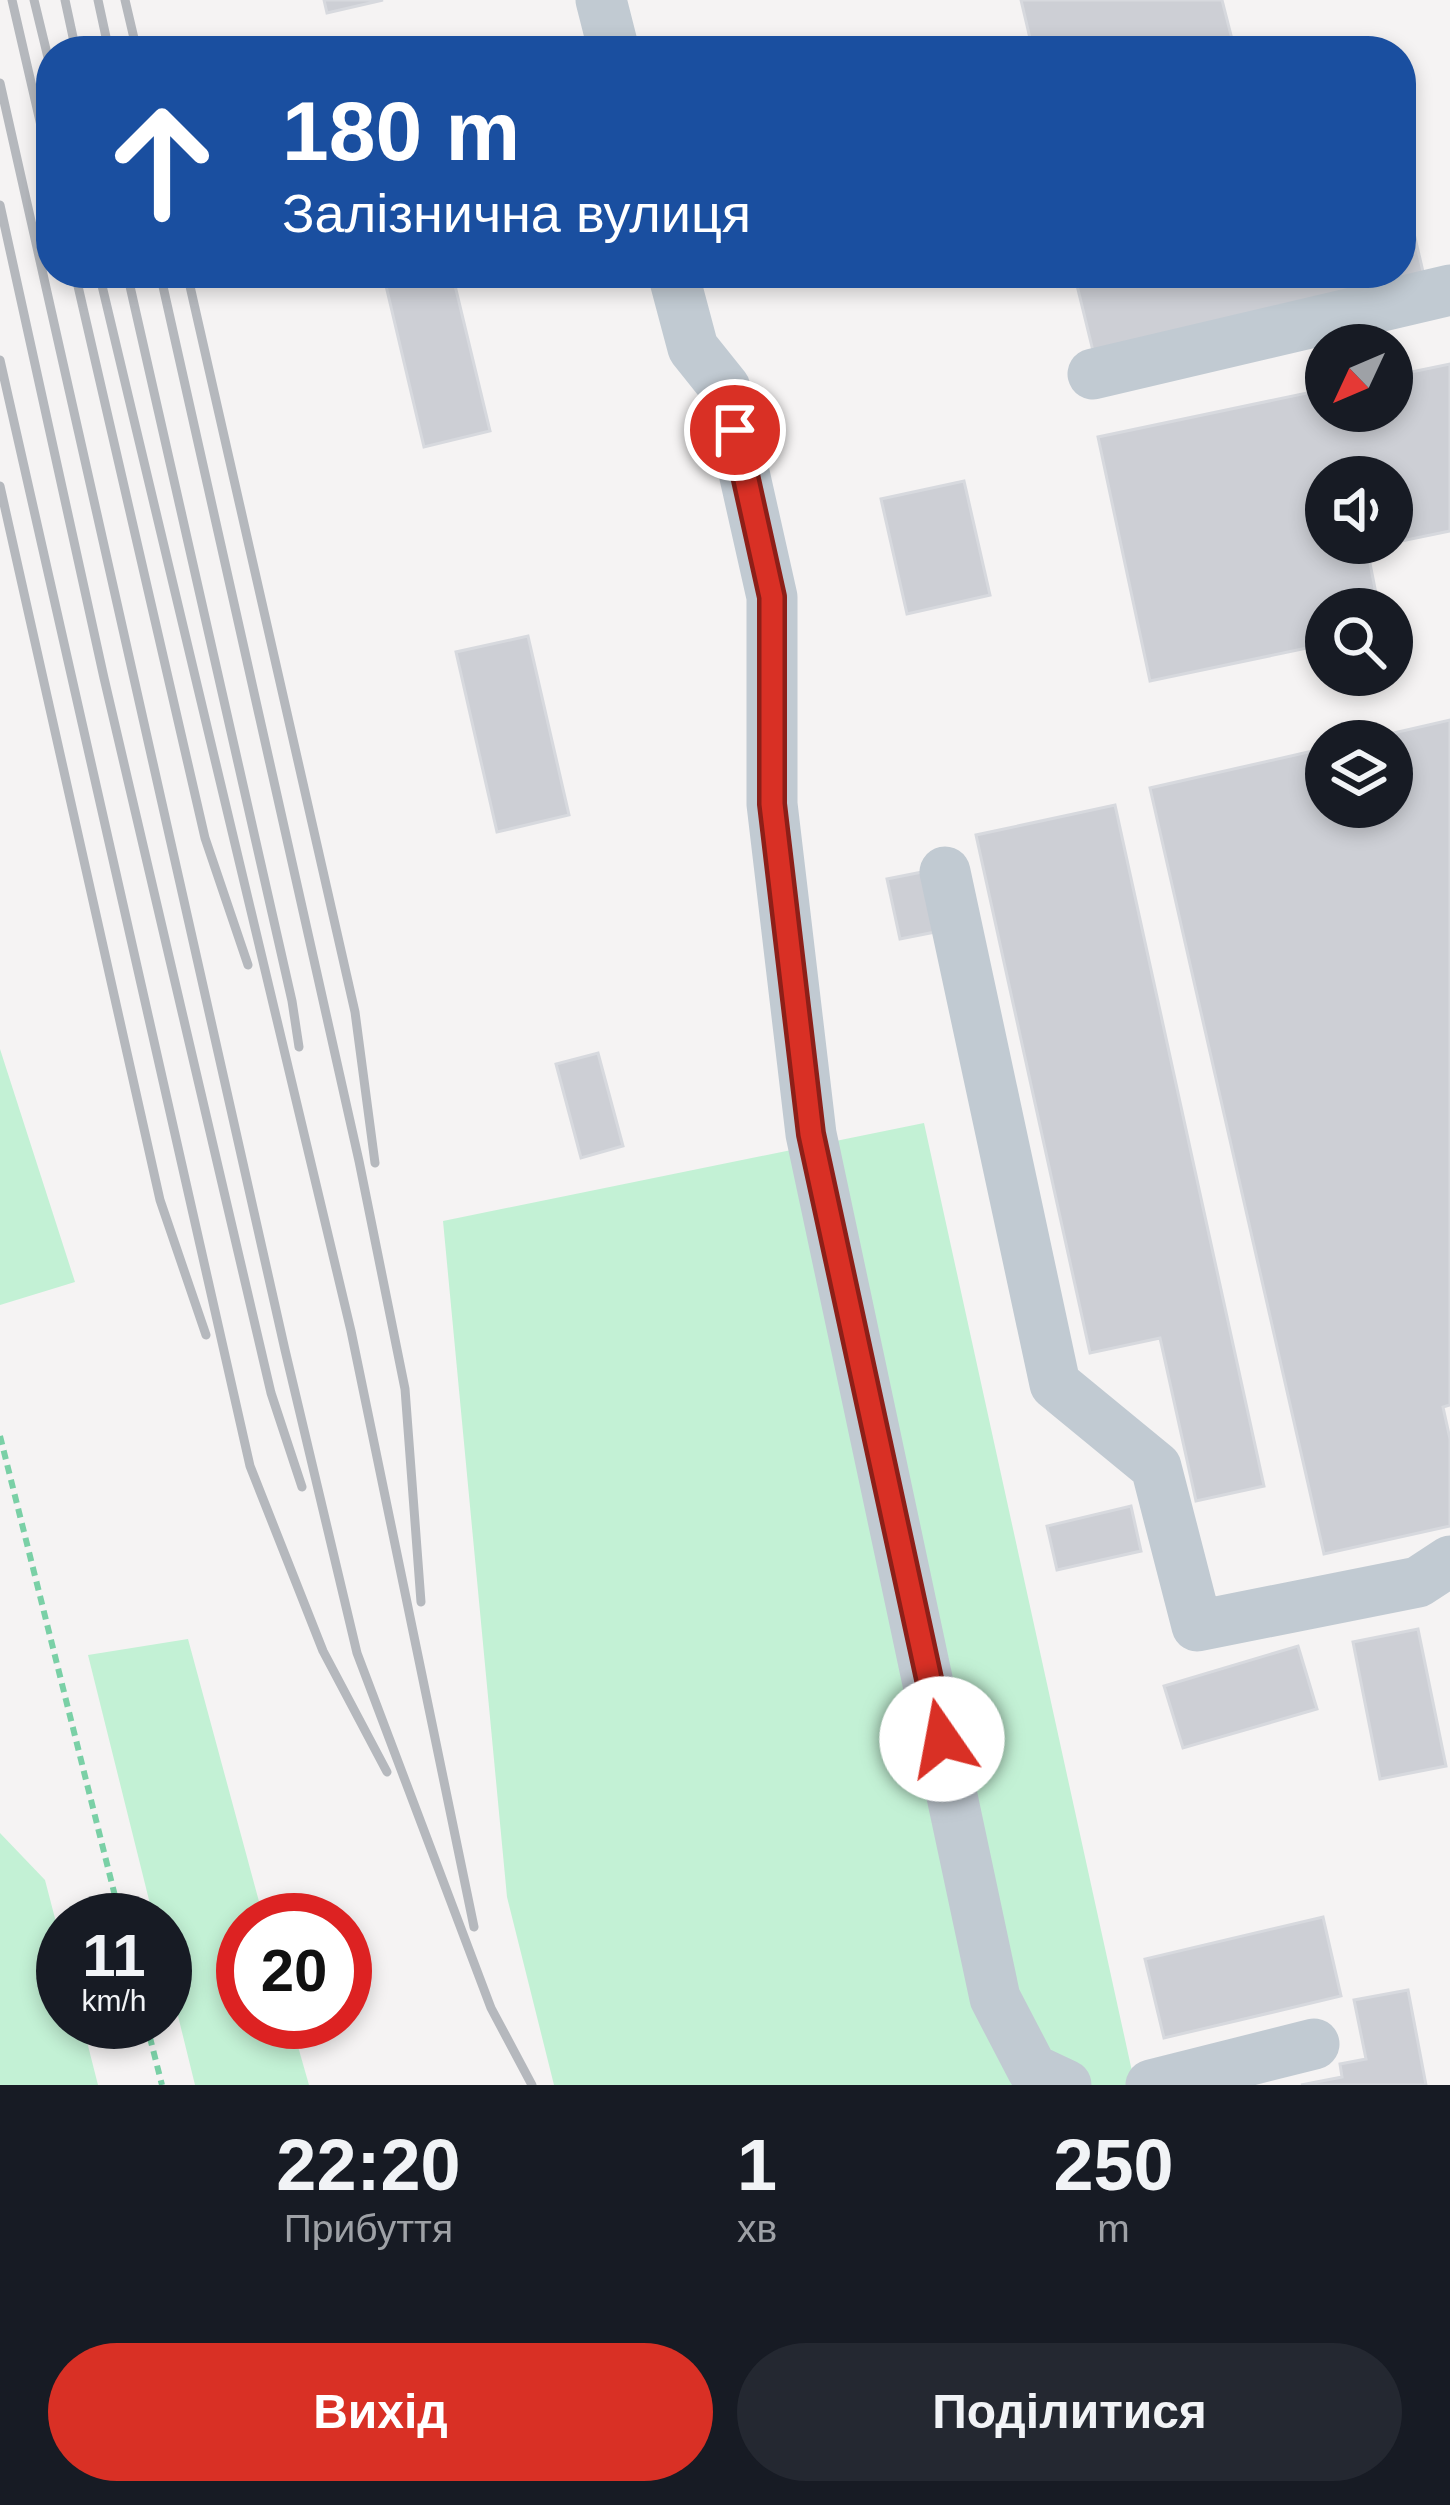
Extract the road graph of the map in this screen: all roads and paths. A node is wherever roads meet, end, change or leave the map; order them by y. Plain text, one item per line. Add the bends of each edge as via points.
1 (601, 0) edge
2 (610, 36) edge
3 (678, 288) edge
4 (1450, 290) edge
5 (1093, 374) dead end
6 (945, 872) dead end
7 (0, 1436) edge
8 (1450, 1561) edge
9 (114, 1893) edge
10 (1314, 2044) dead end
11 (153, 2049) edge
12 (162, 2085) edge
13 (1066, 2085) edge
14 (1151, 2085) edge

1 - 2 street
3 - 13 street via 693,348 725,388 772,597 772,804 811,1134 995,1998 1032,2069
4 - 5 street
6 - 8 street via 1055,1384 1156,1467 1197,1627 1418,1582
7 - 9 path
10 - 14 street
11 - 12 path

